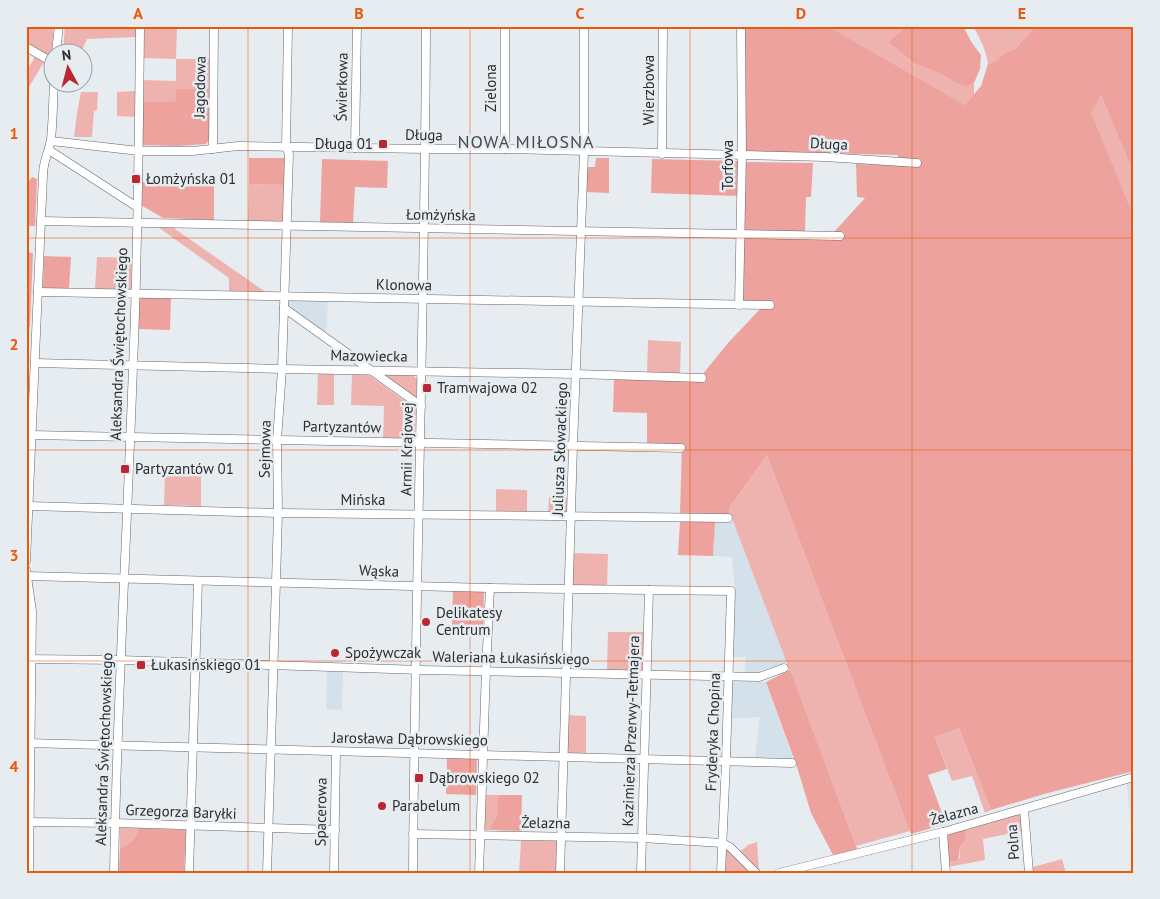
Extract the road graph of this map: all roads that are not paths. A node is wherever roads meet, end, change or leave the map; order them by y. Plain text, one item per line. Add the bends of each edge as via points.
1 (58, 26) edge
2 (140, 26) edge
3 (214, 26) edge
4 (288, 26) edge
5 (357, 26) edge
6 (426, 26) edge
7 (505, 26) edge
8 (584, 26) edge
9 (662, 26) edge
10 (741, 26) edge
11 (57, 42) edge
12 (26, 47) edge
13 (42, 56) edge
14 (53, 92) edge
15 (51, 141) junction
16 (286, 147) junction
17 (355, 148) junction
18 (213, 149) junction
19 (425, 149) junction
20 (505, 149) junction
21 (49, 150) junction
22 (139, 150) junction
23 (584, 152) junction
24 (662, 154) junction
25 (742, 155) junction
26 (917, 163) dead end
27 (137, 207) junction
28 (41, 221) junction
29 (137, 222) junction
30 (286, 225) junction
31 (424, 228) junction
32 (581, 231) junction
33 (740, 235) junction
34 (840, 236) dead end
35 (38, 292) junction
36 (135, 293) junction
37 (284, 297) junction
38 (423, 299) junction
39 (578, 302) junction
40 (739, 305) junction
41 (770, 305) dead end
42 (284, 308) junction
43 (35, 363) junction
44 (133, 365) junction
45 (282, 369) junction
46 (369, 370) junction
47 (422, 371) junction
48 (576, 374) junction
49 (702, 378) dead end
50 (421, 406) junction
51 (29, 419) edge
52 (31, 435) junction
53 (130, 438) junction
54 (277, 440) junction
55 (420, 442) junction
56 (573, 446) junction
57 (681, 448) dead end
58 (28, 481) edge
59 (29, 506) junction
60 (127, 508) junction
61 (278, 513) junction
62 (419, 514) junction
63 (572, 517) junction
64 (728, 518) dead end
65 (27, 542) edge
66 (26, 561) edge
67 (26, 570) edge
68 (27, 576) edge
69 (124, 579) junction
70 (198, 581) junction
71 (276, 582) junction
72 (417, 586) junction
73 (490, 588) junction
74 (570, 590) junction
75 (648, 590) junction
76 (731, 591) joint
77 (29, 602) edge
78 (29, 659) edge
79 (120, 660) junction
80 (195, 663) junction
81 (273, 665) junction
82 (784, 668) dead end
83 (415, 669) junction
84 (486, 670) junction
85 (566, 672) junction
86 (646, 674) junction
87 (728, 676) junction
88 (29, 743) edge
89 (117, 745) junction
90 (193, 747) junction
91 (271, 749) junction
92 (336, 752) junction
93 (414, 753) junction
94 (483, 754) junction
95 (563, 757) junction
96 (644, 758) junction
97 (726, 761) junction
98 (792, 763) dead end
99 (1134, 777) edge
100 (1024, 809) junction
101 (28, 822) edge
102 (114, 823) junction
103 (189, 826) junction
104 (268, 829) junction
105 (334, 830) junction
106 (942, 832) junction
107 (413, 834) junction
108 (481, 836) junction
109 (561, 837) junction
110 (642, 838) junction
111 (722, 843) junction
112 (29, 873) edge
113 (114, 873) edge
114 (188, 873) edge
115 (267, 873) edge
116 (334, 873) edge
117 (413, 873) edge
118 (479, 873) edge
119 (560, 873) edge
120 (641, 873) edge
121 (721, 873) edge
122 (756, 873) edge
123 (779, 873) edge
124 (946, 873) edge
125 (1029, 873) edge

1 - 11 street
2 - 22 street, Aleksandra Świętochowskiego
3 - 18 street, Jagodowa
4 - 16 street, Sejmowa
5 - 17 street, Świerkowa
6 - 19 street, Armii Krajowej
7 - 20 street, Zielona
8 - 23 street, Juliusza Słowackiego
9 - 24 street, Wierzbowa
10 - 25 street, Torfowa
12 - 13 street
14 - 15 street
15 - 21 street
15 - 22 street, Długa
16 - 17 street, Długa
16 - 18 street, Długa
16 - 30 street, Sejmowa via 289,154
17 - 19 street, Długa
18 - 22 street, Długa
19 - 20 street, Długa
19 - 31 street, Armii Krajowej
20 - 23 street, Długa
21 - 27 street
21 - 28 street via 43,166
22 - 27 street, Aleksandra Świętochowskiego
23 - 24 street, Długa
23 - 32 street, Juliusza Słowackiego
24 - 25 street, Długa
25 - 26 street, Długa
25 - 33 street, Torfowa
27 - 29 street, Aleksandra Świętochowskiego
28 - 29 street, Łomżyńska
28 - 35 street
29 - 30 street, Łomżyńska
29 - 36 street, Aleksandra Świętochowskiego
30 - 31 street, Łomżyńska
30 - 37 street, Sejmowa
31 - 32 street, Łomżyńska
31 - 38 street, Armii Krajowej
32 - 33 street, Łomżyńska
32 - 39 street, Juliusza Słowackiego
33 - 34 street, Łomżyńska
33 - 40 street, Torfowa
35 - 36 street, Klonowa
35 - 43 street
36 - 37 street, Klonowa
36 - 44 street, Aleksandra Świętochowskiego
37 - 38 street, Klonowa
37 - 42 street, Sejmowa
38 - 39 street, Klonowa
38 - 47 street, Armii Krajowej
39 - 40 street, Klonowa
39 - 48 street, Juliusza Słowackiego
40 - 41 street, Klonowa
42 - 45 street, Sejmowa
42 - 46 street
43 - 44 street, Mazowiecka
43 - 51 street
44 - 45 street, Mazowiecka
44 - 53 street, Aleksandra Świętochowskiego
45 - 46 street, Mazowiecka
45 - 54 street, Sejmowa
46 - 47 street, Mazowiecka
46 - 50 street
47 - 48 street, Mazowiecka
47 - 50 street, Armii Krajowej
48 - 49 street, Mazowiecka
48 - 56 street, Juliusza Słowackiego
50 - 55 street, Armii Krajowej
51 - 52 street
52 - 53 street, Partyzantów
52 - 58 street
53 - 54 street, Partyzantów
53 - 60 street, Aleksandra Świętochowskiego
54 - 55 street, Partyzantów
54 - 61 street, Sejmowa
55 - 56 street, Partyzantów
55 - 62 street, Armii Krajowej
56 - 57 street, Partyzantów
56 - 63 street, Juliusza Słowackiego
58 - 59 street
59 - 60 street, Mińska
59 - 65 street
60 - 61 street, Mińska
60 - 69 street, Aleksandra Świętochowskiego
61 - 62 street, Mińska
61 - 71 street, Sejmowa
62 - 63 street, Mińska
62 - 72 street, Armii Krajowej
63 - 64 street, Mińska
63 - 74 street, Juliusza Słowackiego
65 - 66 street
67 - 68 street
68 - 69 street, Wąska
68 - 77 street
69 - 70 street, Wąska
69 - 79 street, Aleksandra Świętochowskiego
70 - 71 street, Wąska
70 - 80 street
71 - 72 street, Wąska
71 - 81 street, Sejmowa
72 - 73 street, Wąska
72 - 83 street, Armii Krajowej
73 - 74 street, Wąska
73 - 84 street
74 - 75 street, Wąska
74 - 85 street, Juliusza Słowackiego
75 - 76 street, Wąska
75 - 86 street, Kazimierza Przerwy-Tetmajera
76 - 87 street, Fryderyka Chopina
77 - 78 street via 32,611
78 - 79 street, Waleriana Łukasińskiego
78 - 88 street
79 - 80 street, Waleriana Łukasińskiego
79 - 89 street, Aleksandra Świętochowskiego
80 - 81 street, Waleriana Łukasińskiego
80 - 90 street
81 - 83 street, Waleriana Łukasińskiego
81 - 91 street, Sejmowa
82 - 87 street, Waleriana Łukasińskiego via 759,677
83 - 84 street, Waleriana Łukasińskiego
83 - 93 street, Armii Krajowej
84 - 85 street, Waleriana Łukasińskiego
84 - 94 street
85 - 86 street, Waleriana Łukasińskiego
85 - 95 street, Juliusza Słowackiego
86 - 87 street, Waleriana Łukasińskiego
86 - 96 street, Kazimierza Przerwy-Tetmajera
87 - 97 street, Fryderyka Chopina
88 - 89 street, Jarosława Dąbrowskiego
88 - 101 street
89 - 90 street, Jarosława Dąbrowskiego
89 - 102 street, Aleksandra Świętochowskiego
90 - 91 street, Jarosława Dąbrowskiego
90 - 103 street
91 - 92 street, Jarosława Dąbrowskiego
91 - 104 street, Sejmowa
92 - 93 street, Jarosława Dąbrowskiego
92 - 105 street, Spacerowa
93 - 94 street, Jarosława Dąbrowskiego
93 - 107 street, Armii Krajowej
94 - 95 street, Jarosława Dąbrowskiego
94 - 108 street
95 - 96 street, Jarosława Dąbrowskiego
95 - 109 street, Juliusza Słowackiego
96 - 97 street, Jarosława Dąbrowskiego
96 - 110 street, Kazimierza Przerwy-Tetmajera
97 - 98 street, Jarosława Dąbrowskiego
97 - 111 street, Fryderyka Chopina
99 - 100 street, Żelazna
100 - 106 street, Żelazna
100 - 125 street, Polna
101 - 102 street, Grzegorza Baryłki
101 - 112 street
102 - 103 street, Grzegorza Baryłki
102 - 113 street, Aleksandra Świętochowskiego
103 - 104 street, Grzegorza Baryłki
103 - 114 street
104 - 105 street, Grzegorza Baryłki
104 - 115 street, Sejmowa
105 - 116 street, Spacerowa
106 - 123 street, Żelazna
106 - 124 street
107 - 108 street, Żelazna
107 - 117 street, Armii Krajowej
108 - 109 street, Żelazna
108 - 118 street
109 - 110 street, Żelazna
109 - 119 street, Juliusza Słowackiego
110 - 111 street, Żelazna
110 - 120 street, Kazimierza Przerwy-Tetmajera
111 - 121 street, Fryderyka Chopina
111 - 122 street

